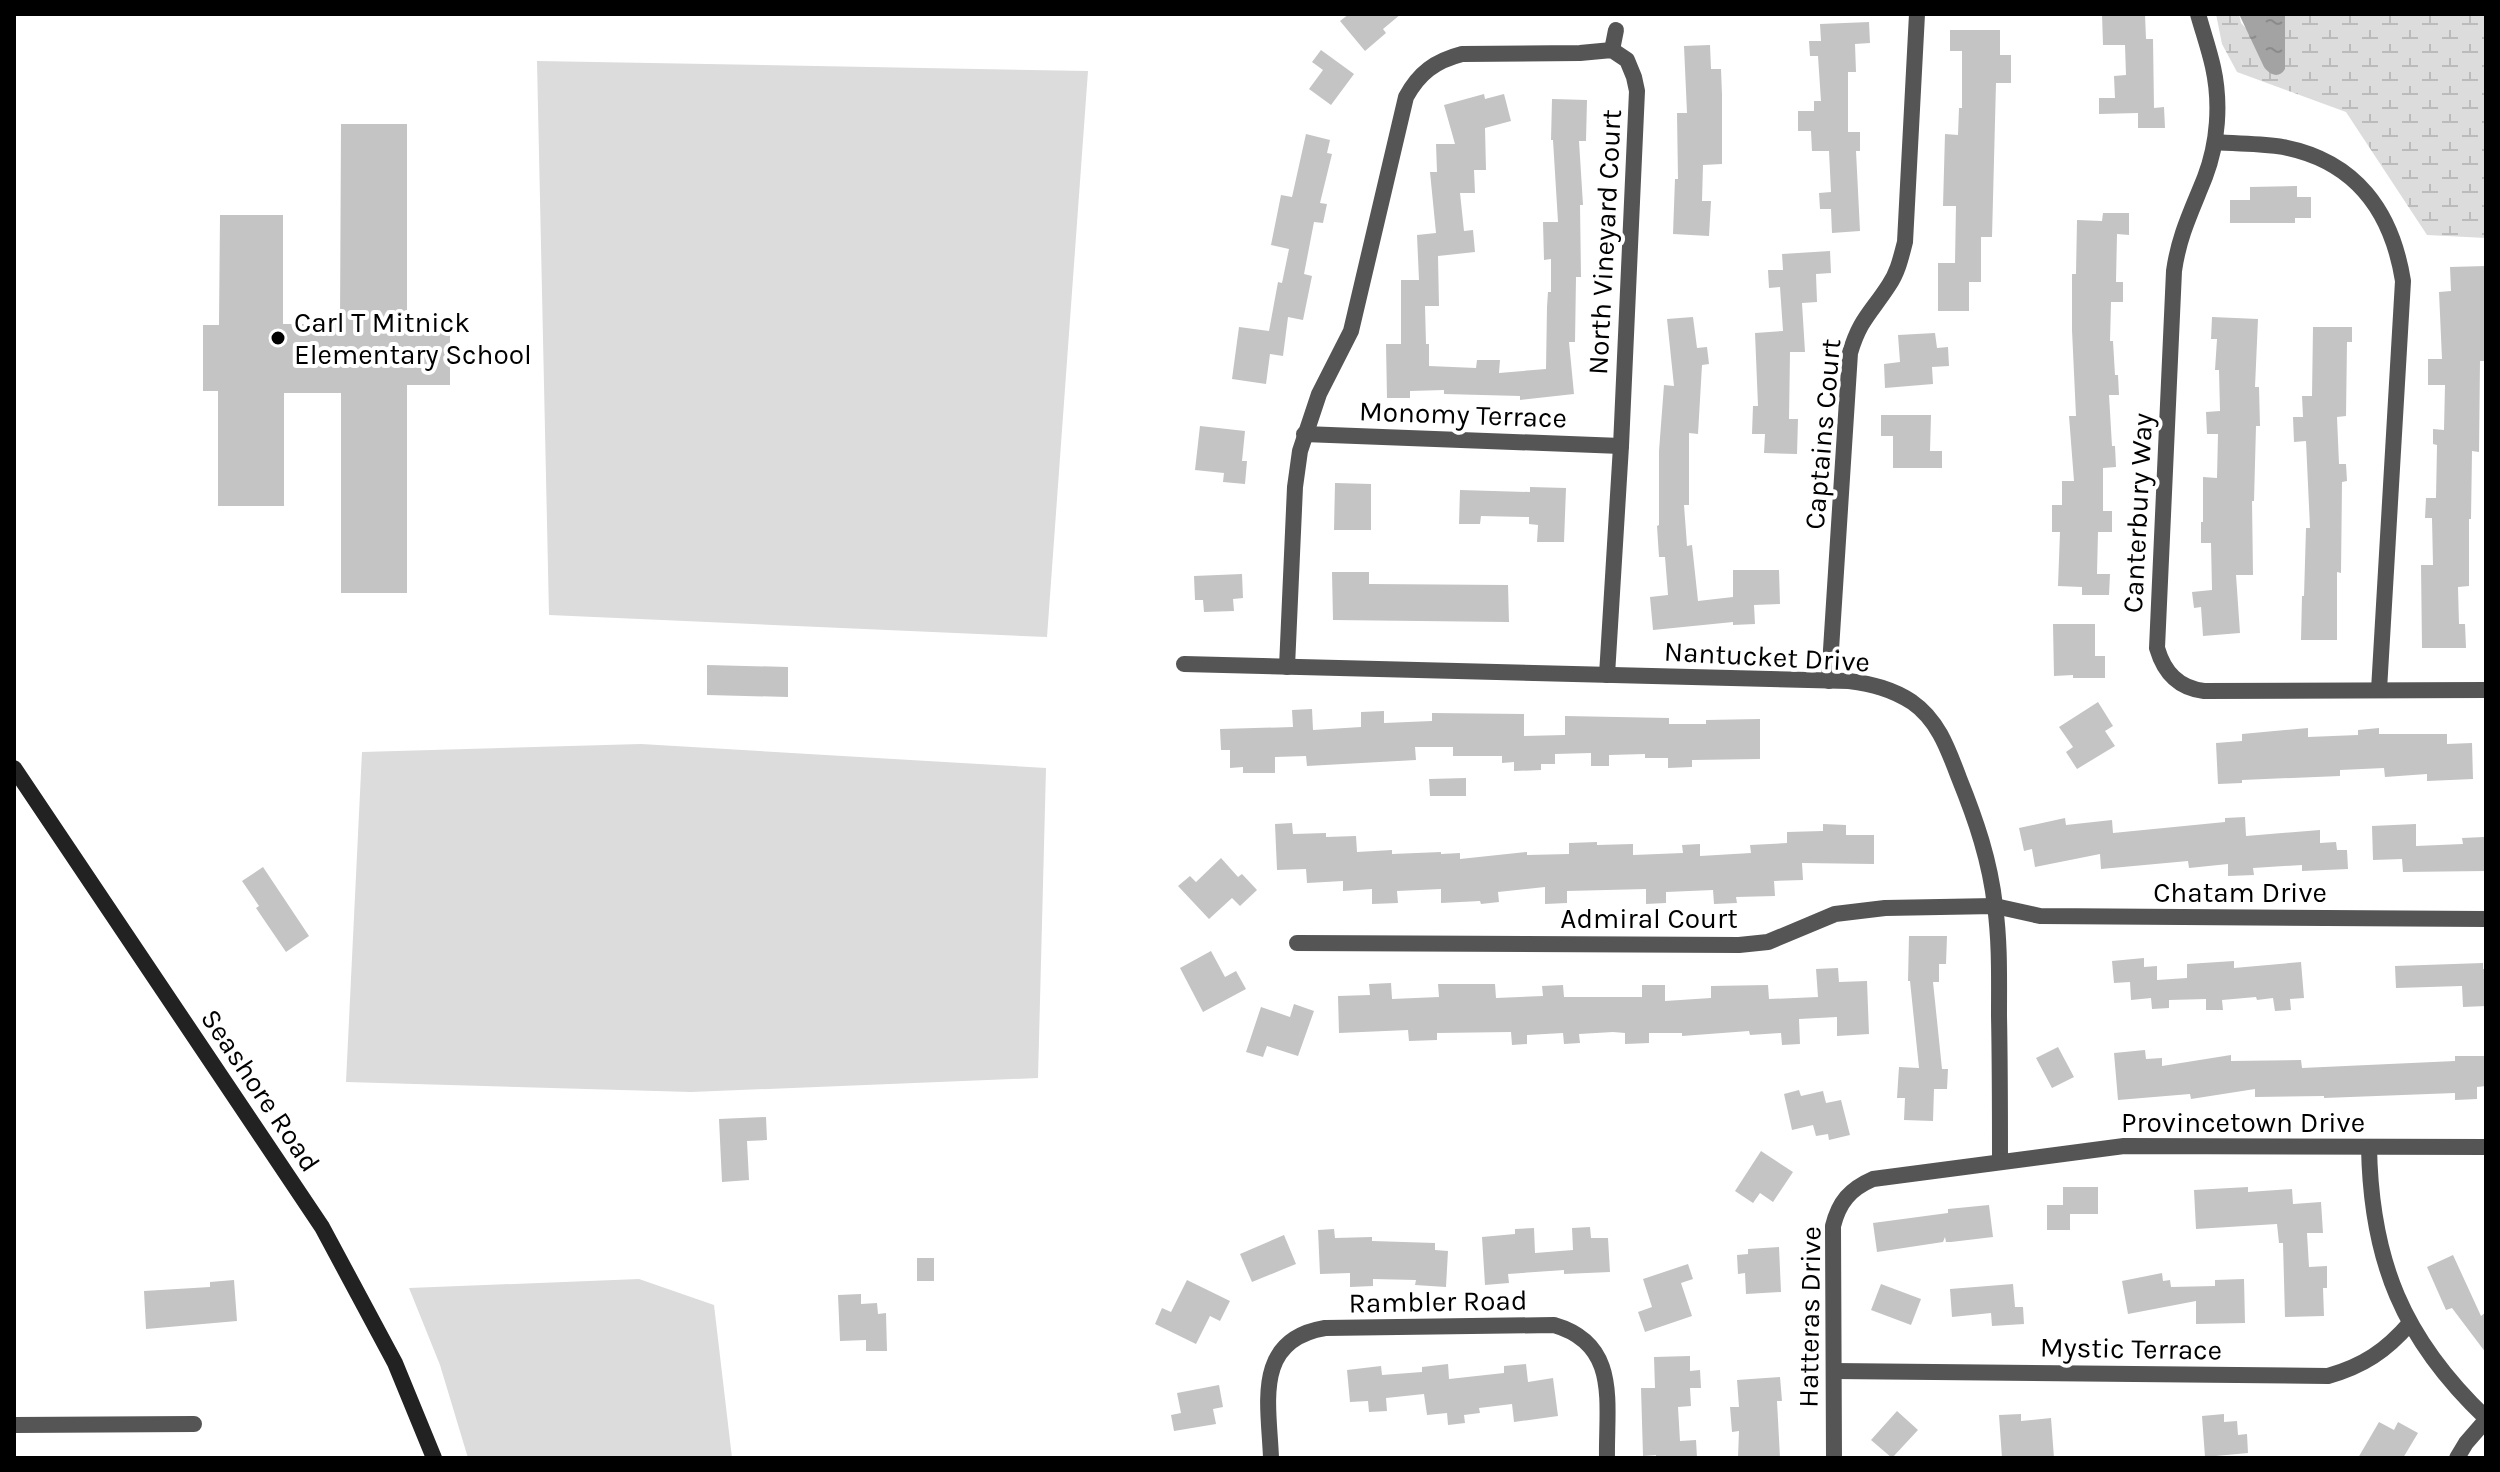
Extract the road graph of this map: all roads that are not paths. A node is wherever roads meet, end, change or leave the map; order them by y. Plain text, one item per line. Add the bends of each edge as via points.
1 (1917, 14) edge
2 (2198, 14) edge
3 (1616, 30) dead end
4 (1612, 50) junction
5 (2215, 142) junction
6 (1304, 434) junction
7 (1621, 446) junction
8 (1184, 664) dead end
9 (1287, 667) junction
10 (1607, 675) junction
11 (1829, 681) junction
12 (2379, 690) junction
13 (2486, 690) edge
14 (14, 768) edge
15 (1995, 906) junction
16 (2486, 919) edge
17 (1297, 943) dead end
18 (2369, 1147) junction
19 (2486, 1147) edge
20 (2000, 1162) junction
21 (2410, 1323) junction
22 (1834, 1371) junction
23 (2486, 1419) edge
24 (194, 1424) dead end
25 (14, 1425) edge
26 (434, 1458) edge
27 (1271, 1458) edge
28 (1607, 1458) edge
29 (1834, 1458) edge
30 (2457, 1458) edge

1 - 11 street, Captains Court via 1905,242 1899,265 1856,331 1850,353
2 - 5 street, Canterbury Way via 2214,68
3 - 4 street
4 - 6 street via 1462,54 1444,58 1415,80 1406,97 1351,331
4 - 7 street, North Vineyard Court via 1627,60 1637,91
5 - 12 street via 2281,146 2335,167 2375,204 2398,251 2403,281
5 - 12 street, Canterbury Way via 2183,227 2174,271 2157,648 2161,663 2180,684 2195,690
6 - 7 street, Monomy Terrace
6 - 9 street via 1295,487
7 - 10 street, North Vineyard Court
8 - 9 street, Nantucket Drive
9 - 10 street, Nantucket Drive
10 - 11 street, Nantucket Drive
11 - 15 street, Nantucket Drive via 1893,691 1931,720 1945,741 1978,826
12 - 13 street, Canterbury Way
14 - 26 main road, Seashore Road via 322,1227 395,1363
15 - 16 street, Chatam Drive via 2040,916
15 - 17 street, Admiral Court via 1835,914 1768,942 1739,945
15 - 20 street, Nantucket Drive
18 - 19 street, Provincetown Drive
18 - 20 street, Provincetown Drive via 2124,1146
18 - 21 street via 2375,1228
20 - 22 street, Hatteras Drive via 1873,1179 1846,1196 1833,1226
21 - 22 street, Mystic Terrace via 2371,1359 2328,1376
21 - 23 street via 2430,1357
22 - 29 street, Hatteras Drive
23 - 30 street
24 - 25 street
27 - 28 street, Rambler Road via 1268,1380 1282,1349 1302,1334 1325,1328 1554,1325 1586,1339 1605,1371

